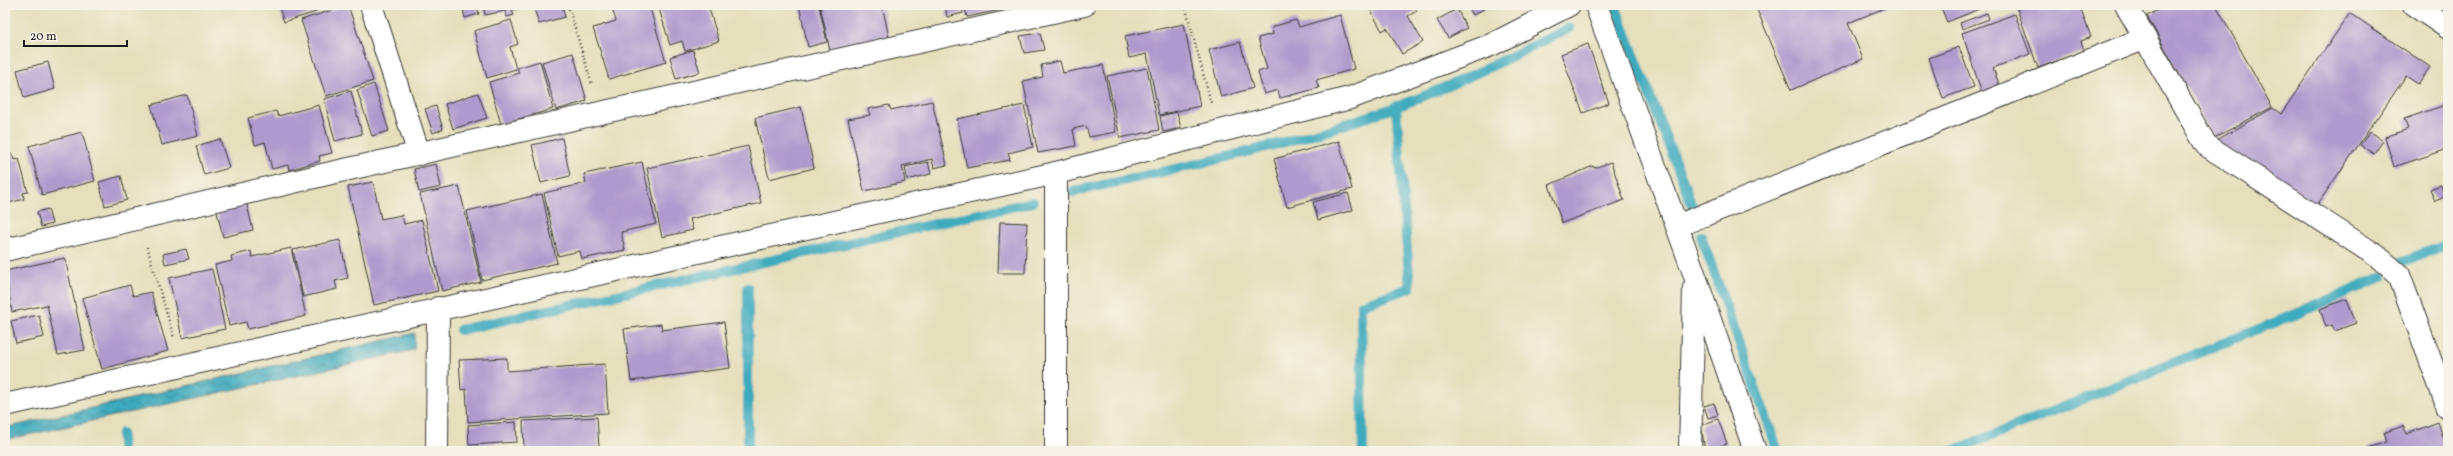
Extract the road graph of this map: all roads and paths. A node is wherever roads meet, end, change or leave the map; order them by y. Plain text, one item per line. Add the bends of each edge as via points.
1 (371, 5) edge
2 (568, 5) edge
3 (1084, 5) edge
4 (1184, 5) edge
5 (1569, 5) edge
6 (1596, 5) edge
7 (2126, 5) edge
8 (2414, 5) edge
9 (2448, 28) edge
10 (2143, 39) junction
11 (601, 113) junction
12 (1219, 131) junction
13 (419, 154) junction
14 (1056, 173) junction
15 (139, 218) junction
16 (1677, 226) junction
17 (5, 250) edge
18 (1694, 273) junction
19 (438, 308) junction
20 (182, 366) junction
21 (5, 405) edge
22 (2448, 408) edge
23 (437, 451) edge
24 (1056, 451) edge
25 (1690, 451) edge
26 (1755, 451) edge

1 - 13 street
2 - 11 path
3 - 11 street
4 - 12 path
5 - 12 street via 1491,45 1350,98
6 - 16 street
7 - 10 street
8 - 9 street
10 - 16 street
10 - 22 street via 2206,145 2377,256 2399,275
11 - 13 street
12 - 14 street
13 - 15 street
14 - 19 street
14 - 24 street
15 - 17 street
15 - 20 path
16 - 18 street
18 - 25 street
18 - 26 street
19 - 20 street
19 - 23 street
20 - 21 street

